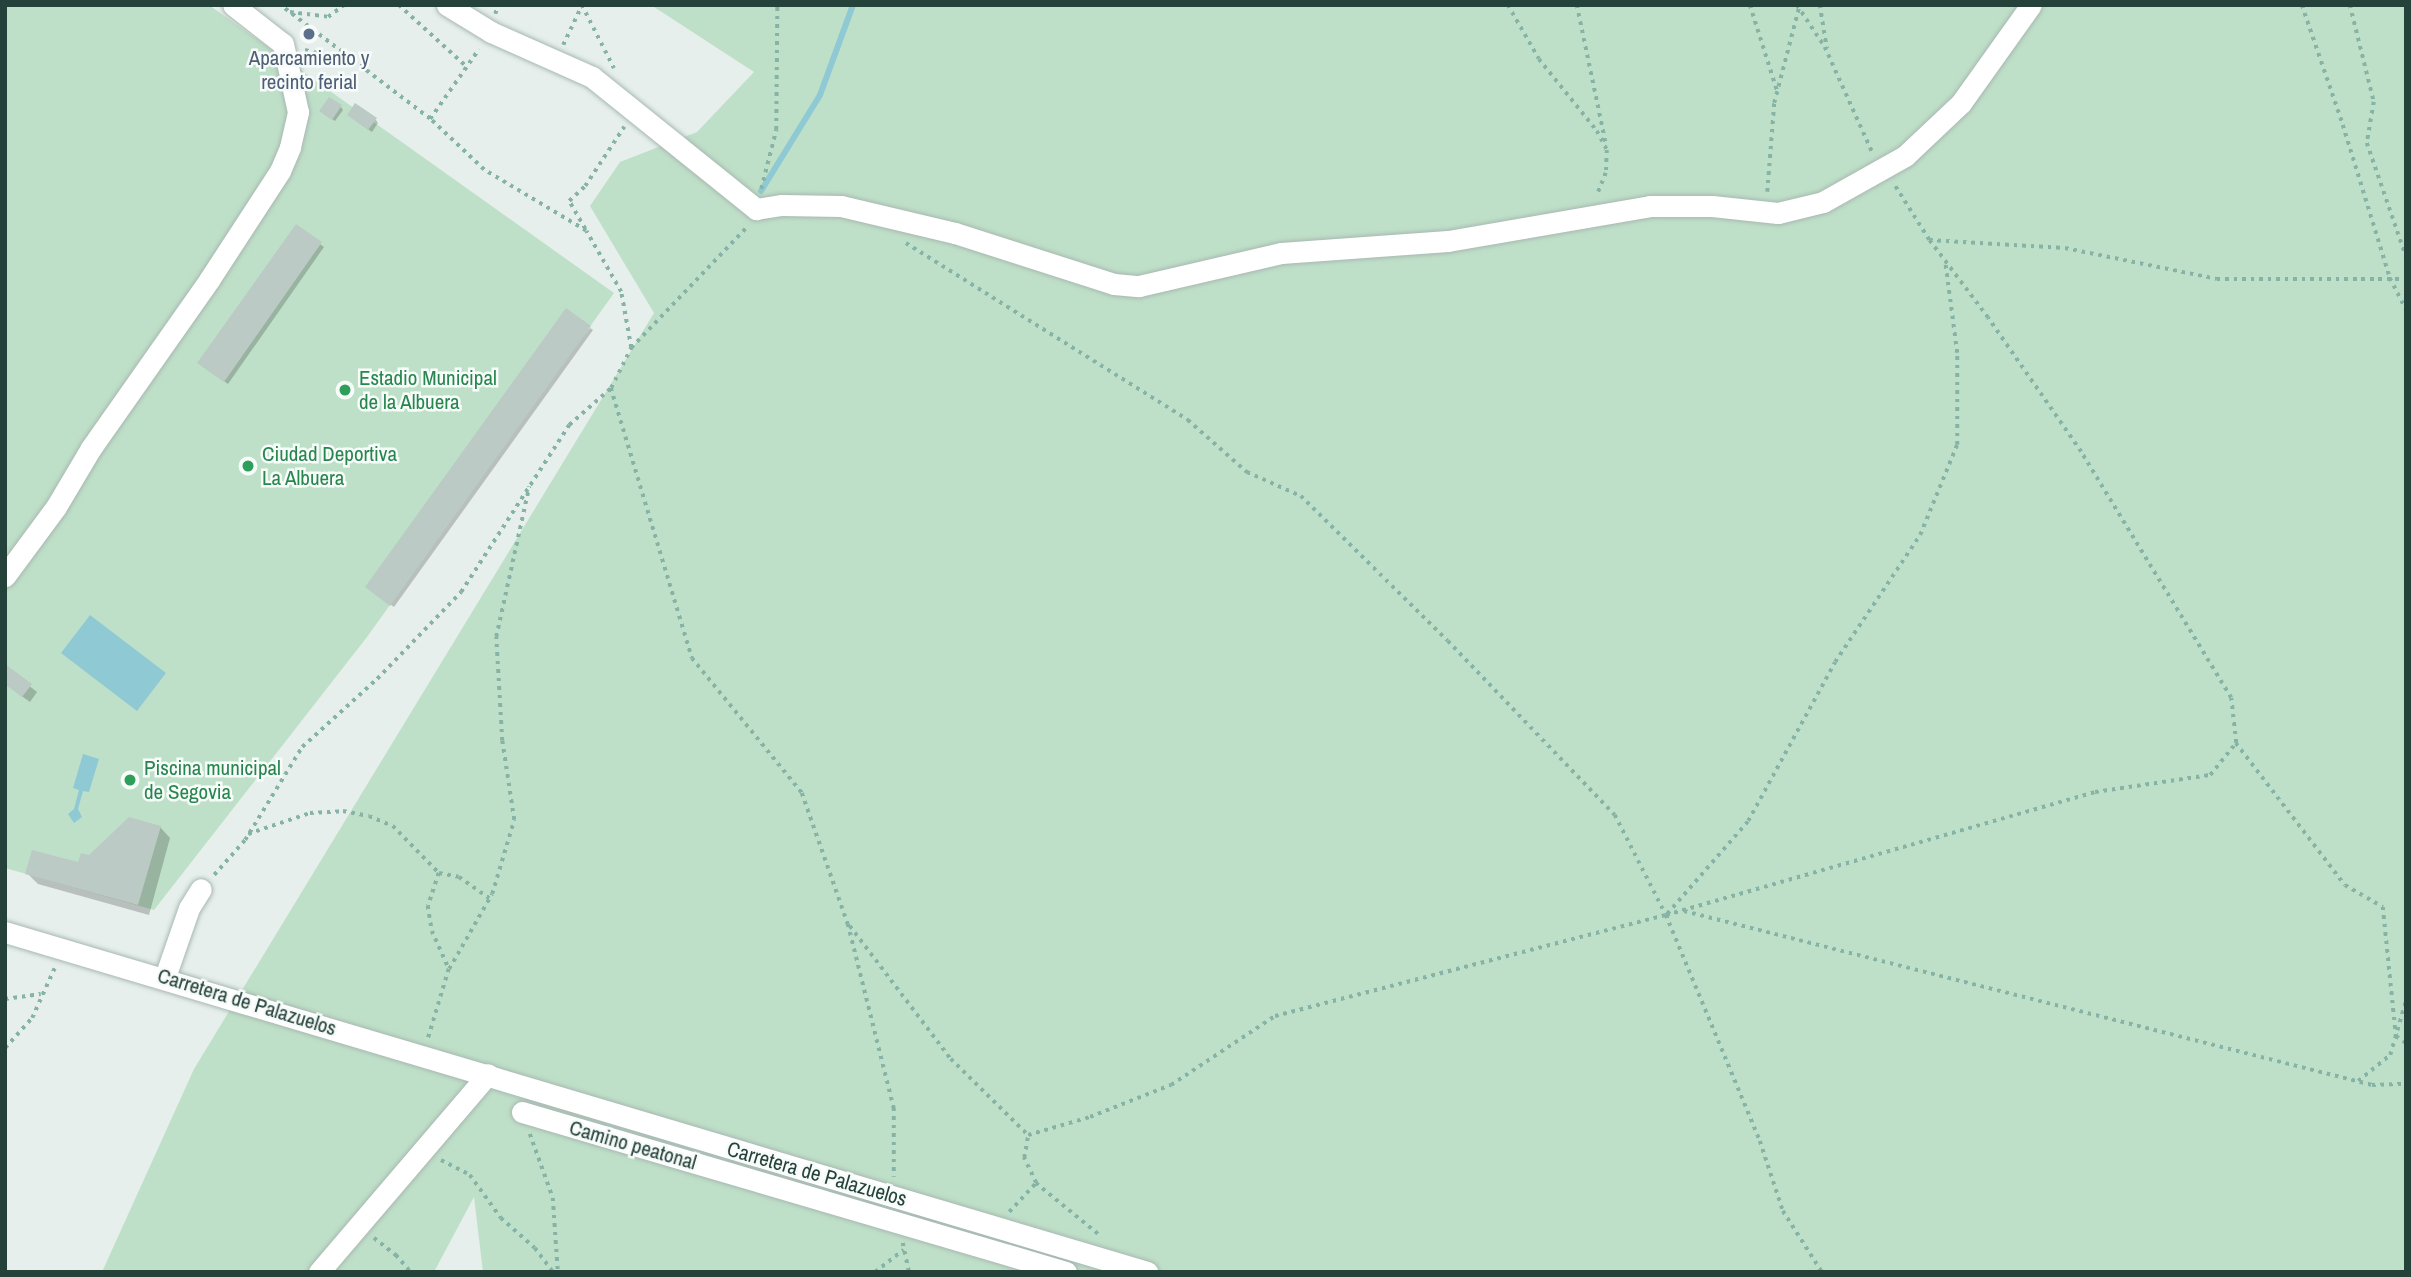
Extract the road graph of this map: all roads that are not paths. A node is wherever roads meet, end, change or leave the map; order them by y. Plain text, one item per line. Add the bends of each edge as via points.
1 (233, 5) edge
2 (447, 5) edge
3 (2031, 5) edge
4 (5, 576) edge
5 (201, 889) road end
6 (5, 932) edge
7 (167, 972) junction
8 (488, 1074) junction
9 (523, 1112) road end
10 (319, 1272) edge
11 (1066, 1272) edge
12 (1147, 1272) edge

1 - 4 street via 285,52 297,124 280,171
2 - 3 street via 491,32 592,77 756,209 841,206 955,233 1114,284 1139,286 1281,253 1448,241 1650,206 1778,213 1823,202 1905,156 1961,103
5 - 7 street
6 - 7 street, Carretera de Palazuelos
7 - 8 street, Carretera de Palazuelos via 225,995
8 - 10 street
8 - 12 street, Carretera de Palazuelos
9 - 11 street, Camino peatonal

